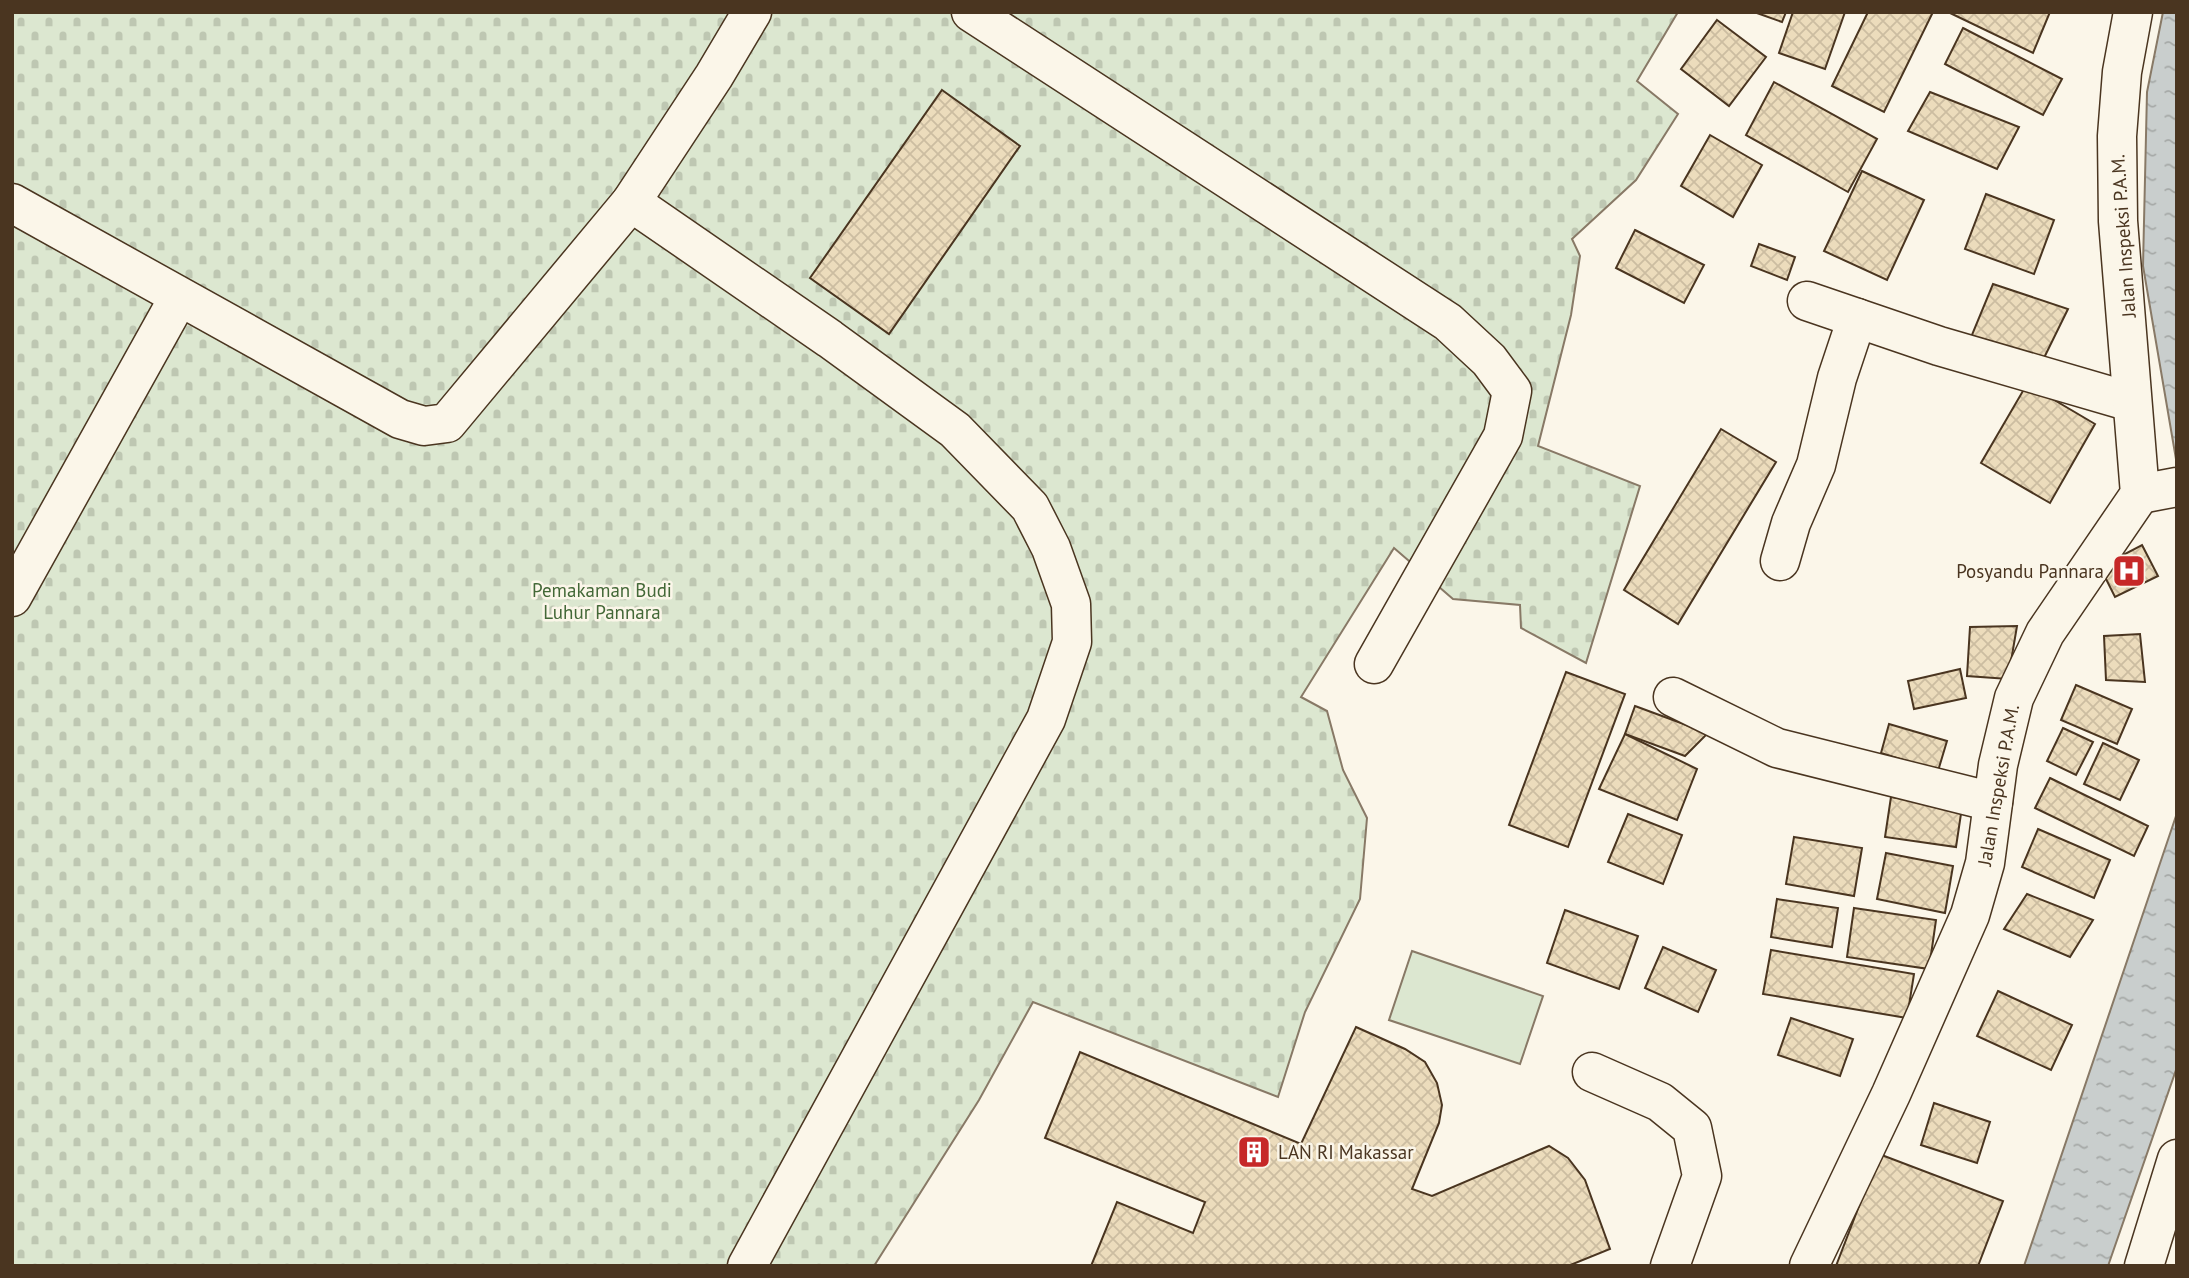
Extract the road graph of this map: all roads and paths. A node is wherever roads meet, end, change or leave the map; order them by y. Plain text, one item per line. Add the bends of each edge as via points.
1 (752, 12) edge
2 (971, 12) edge
3 (2133, 12) edge
4 (12, 202) edge
5 (631, 202) junction
6 (179, 297) junction
7 (1807, 301) dead end
8 (1857, 318) junction
9 (2131, 402) junction
10 (2162, 489) edge
11 (1780, 561) dead end
12 (12, 597) edge
13 (1374, 664) dead end
14 (1672, 697) dead end
15 (1993, 802) junction
16 (1592, 1072) dead end
17 (2177, 1159) edge
18 (747, 1266) edge
19 (1670, 1266) edge
20 (1809, 1266) edge
21 (2144, 1266) edge

1 - 5 street
2 - 13 street via 1448,322 1489,360 1512,391 1503,436
3 - 9 street, Jalan Inspeksi P.A.M. via 2116,136
4 - 6 street
5 - 6 street via 447,423 424,426 400,419
5 - 18 street via 955,430 1030,507 1072,604 1072,642 1046,719
6 - 12 street
7 - 8 street
8 - 9 street
8 - 11 street via 1816,464
9 - 10 street, Jalan Inspeksi P.A.M.
10 - 15 street, Jalan Inspeksi P.A.M. via 2045,633 2014,698
14 - 15 street via 1777,748
15 - 20 street, Jalan Inspeksi P.A.M. via 1985,863 1970,915
16 - 19 street via 1660,1102 1692,1128 1702,1176
17 - 21 street

